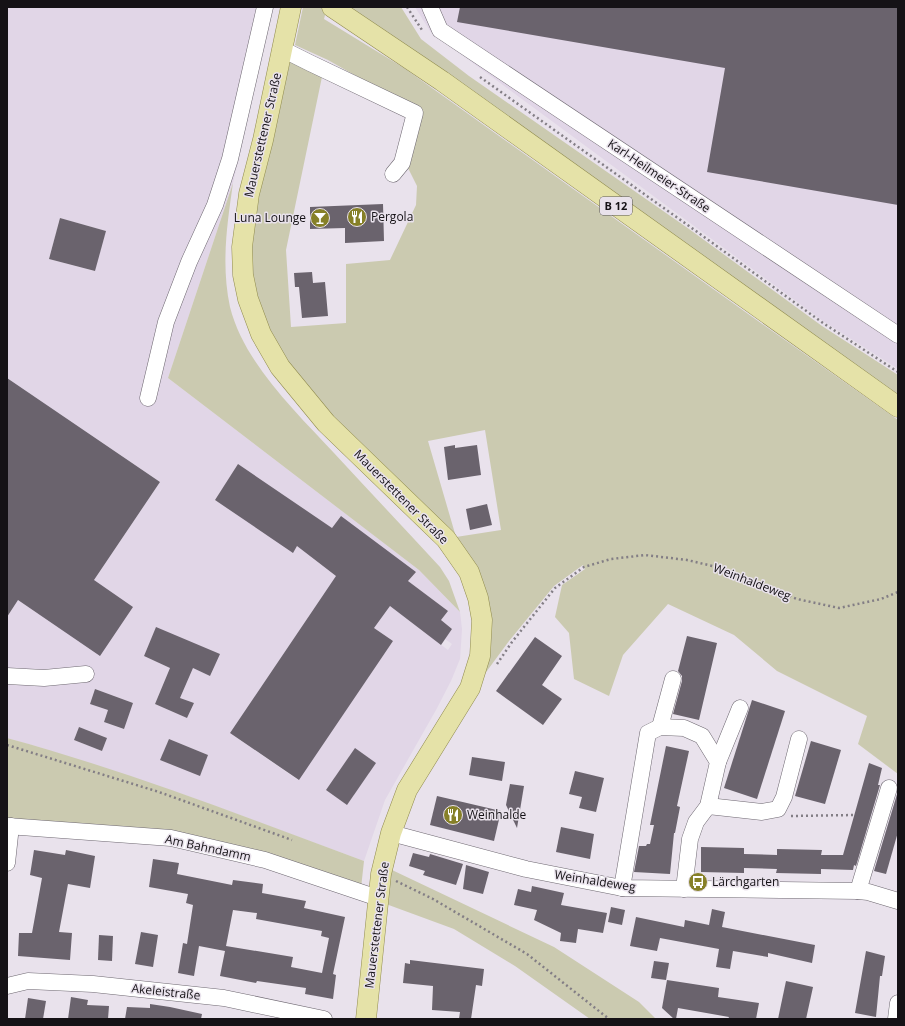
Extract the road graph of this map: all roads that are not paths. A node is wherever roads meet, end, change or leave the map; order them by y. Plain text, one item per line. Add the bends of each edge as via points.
1 (265, 7) edge
2 (291, 7) edge
3 (332, 7) edge
4 (430, 7) edge
5 (282, 48) junction
6 (393, 174) dead end
7 (898, 335) edge
8 (148, 398) dead end
9 (898, 407) edge
10 (86, 674) dead end
11 (7, 676) edge
12 (673, 679) dead end
13 (740, 708) dead end
14 (660, 727) junction
15 (799, 739) dead end
16 (718, 762) junction
17 (889, 788) dead end
18 (708, 806) junction
19 (9, 826) edge
20 (391, 833) junction
21 (7, 863) edge
22 (622, 888) junction
23 (684, 889) junction
24 (858, 891) junction
25 (378, 898) junction
26 (898, 901) edge
27 (7, 986) edge
28 (898, 1003) edge
29 (324, 1019) edge
30 (366, 1019) edge
31 (896, 1019) edge

1 - 8 street via 230,159 215,205 166,322
2 - 5 main road, Mauerstettener Straße
3 - 9 main road, B 12 via 442,81
4 - 7 street, Karl-Heilmeier-Straße via 440,30
5 - 6 street via 415,112 402,163
5 - 20 main road, Mauerstettener Straße via 249,194 242,246 243,275 248,299 261,334 280,367 322,418 446,539 469,572 482,620 480,656 470,688 407,790
10 - 11 street via 44,678
12 - 14 street
13 - 16 street
14 - 16 street via 684,728 702,736
14 - 22 street via 648,734
15 - 18 street via 784,797 778,809 762,812
16 - 18 street
17 - 24 street
18 - 23 street via 696,822 690,840
19 - 21 street
19 - 25 street, Am Bahndamm via 171,838 265,860
20 - 22 street, Weinhaldeweg via 526,869
20 - 25 main road, Mauerstettener Straße
22 - 23 street, Weinhaldeweg
23 - 24 street, Weinhaldeweg
24 - 26 street, Weinhaldeweg
25 - 30 main road, Mauerstettener Straße
27 - 29 street, Akeleistraße via 28,980 94,984 224,998
28 - 31 street

